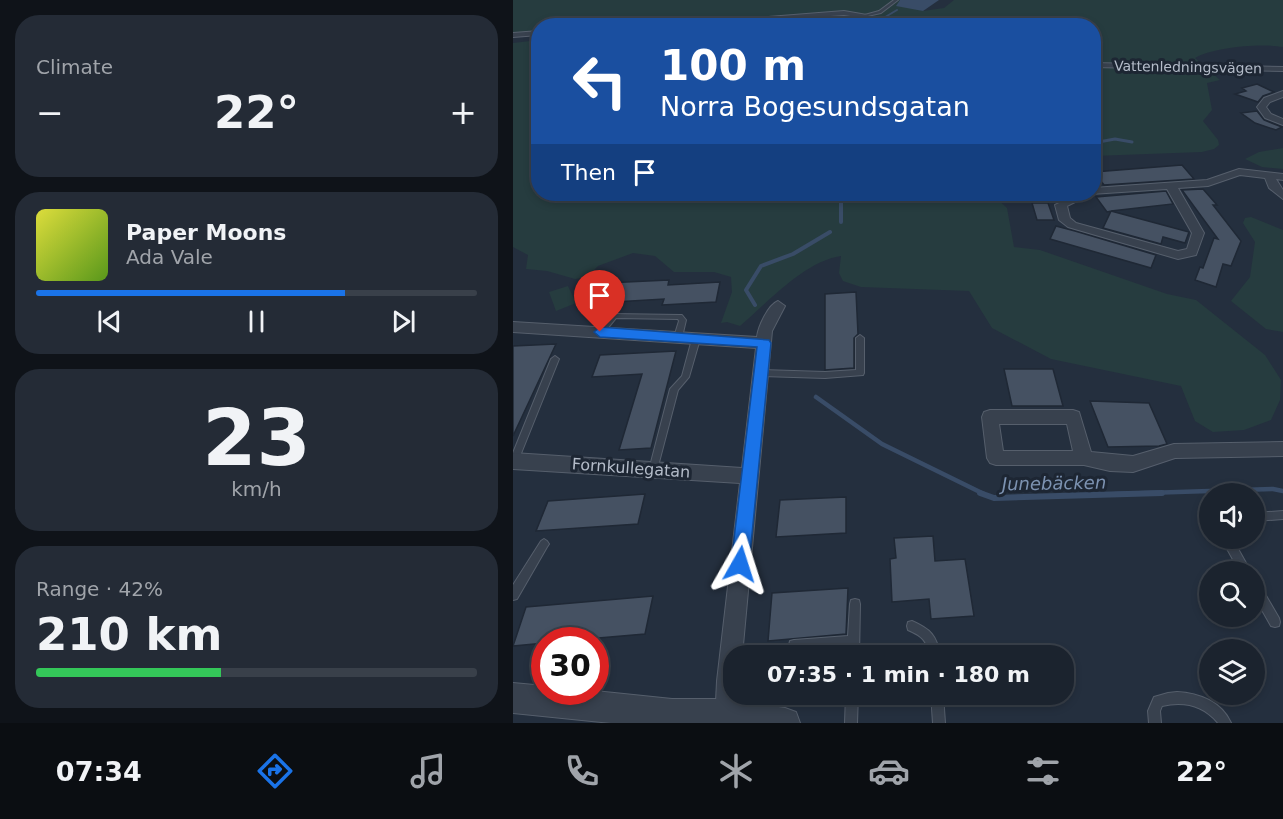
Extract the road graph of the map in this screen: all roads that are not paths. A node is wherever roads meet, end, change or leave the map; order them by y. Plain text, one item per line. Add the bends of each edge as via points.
1 (896, 0) edge
2 (880, 12) junction
3 (863, 16) junction
4 (763, 18) edge
5 (868, 18) edge
6 (879, 18) edge
7 (531, 34) edge
8 (513, 35) edge
9 (1101, 65) edge
10 (1283, 69) edge
11 (1283, 94) edge
12 (1283, 122) edge
13 (1270, 176) junction
14 (1283, 177) edge
15 (1171, 186) junction
16 (1101, 190) edge
17 (1283, 196) edge
18 (1070, 201) edge
19 (778, 306) dead end
20 (513, 327) edge
21 (600, 332) junction
22 (678, 337) junction
23 (860, 338) dead end
24 (696, 339) junction
25 (764, 343) junction
26 (555, 359) dead end
27 (761, 373) junction
28 (1283, 449) edge
29 (1084, 458) junction
30 (514, 463) edge
31 (653, 470) junction
32 (749, 476) junction
33 (1283, 515) edge
34 (1265, 516) edge
35 (543, 544) dead end
36 (513, 595) edge
37 (855, 604) dead end
38 (1265, 605) edge
39 (1275, 622) dead end
40 (912, 626) dead end
41 (854, 640) junction
42 (794, 645) dead end
43 (854, 645) edge
44 (934, 645) edge
45 (513, 698) edge
46 (852, 705) edge
47 (938, 705) edge
48 (726, 719) edge
49 (785, 723) edge
50 (851, 723) edge
51 (939, 723) edge
52 (1155, 723) edge
53 (1225, 723) edge

1 - 2 lane
2 - 3 lane
2 - 6 lane
3 - 4 street via 844,13
3 - 5 street
7 - 8 street
9 - 10 street, Vattenledningsvägen
11 - 12 street via 1266,100 1260,107 1268,116
13 - 14 street
13 - 15 street via 1239,172 1208,183
13 - 17 street
15 - 16 street
15 - 18 street via 1198,233 1192,252 1178,255 1073,225 1065,220 1061,205
19 - 25 street via 767,325
20 - 21 street
21 - 22 street
21 - 22 lane via 614,316 679,317 683,325
22 - 24 street
23 - 27 lane via 861,373
24 - 25 street
24 - 31 lane via 685,377 674,389
25 - 27 street
26 - 30 lane
27 - 32 street
28 - 29 street via 1174,451 1133,464
29 - 29 street via 996,458 990,417 1073,417
30 - 31 street, Fornkullegatan
31 - 32 street, Fornkullegatan
32 - 48 street
33 - 34 lane
35 - 36 lane
37 - 41 lane
38 - 39 lane
40 - 44 lane via 929,634
41 - 42 lane
41 - 43 lane
45 - 48 street
46 - 50 lane
47 - 51 lane
48 - 49 street
52 - 53 lane via 1158,701 1177,696 1202,703

